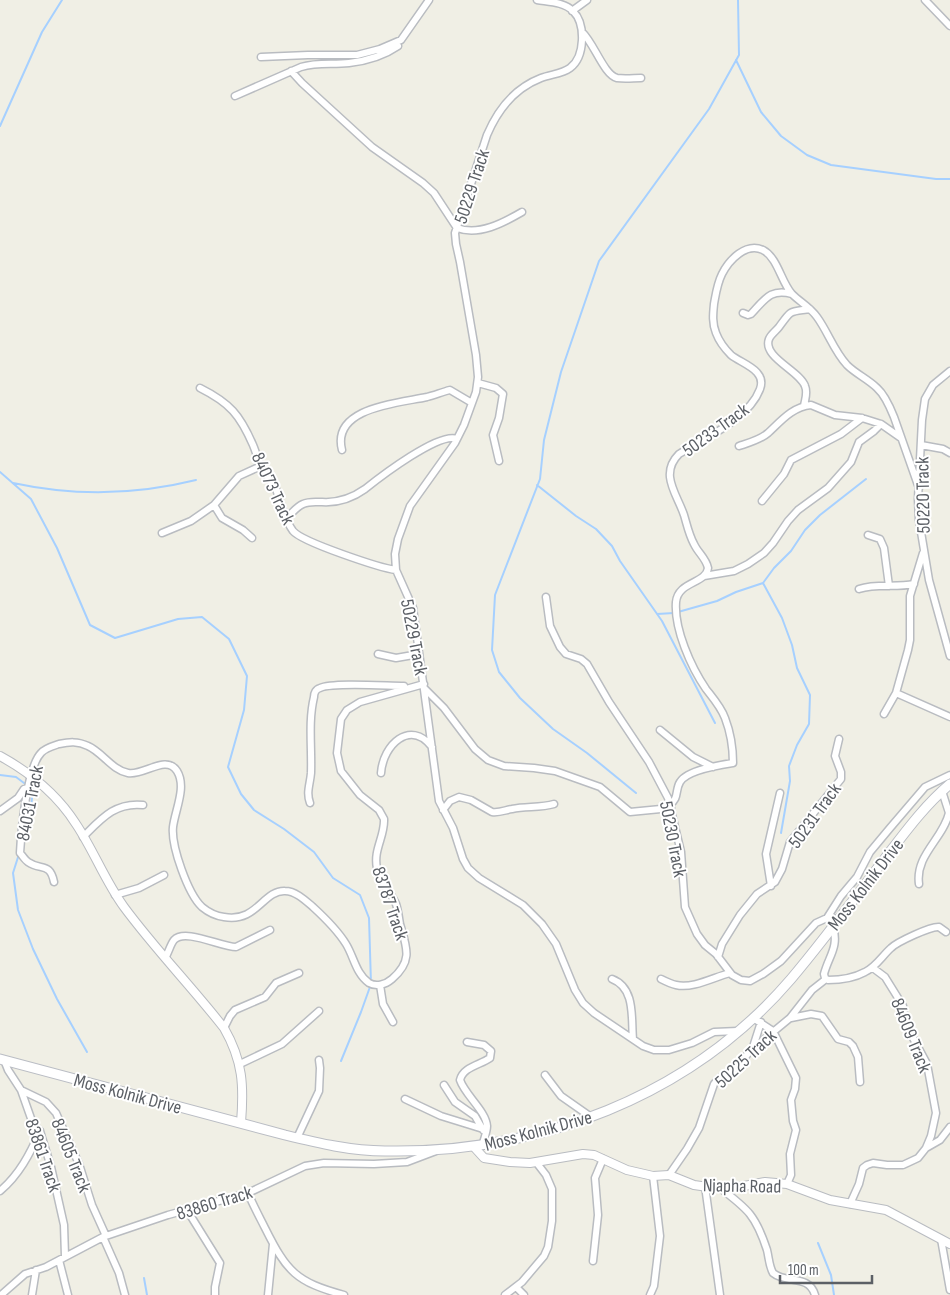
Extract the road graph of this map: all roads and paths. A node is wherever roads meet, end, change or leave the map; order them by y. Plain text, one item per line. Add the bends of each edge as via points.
1 (429, 0) edge
2 (537, 0) edge
3 (587, 0) edge
4 (925, 0) edge
5 (572, 11) junction
6 (950, 26) edge
7 (582, 32) junction
8 (401, 40) junction
9 (261, 57) dead end
10 (291, 71) junction
11 (641, 78) dead end
12 (235, 96) dead end
13 (522, 212) dead end
14 (457, 228) junction
15 (792, 294) junction
16 (810, 309) junction
17 (743, 313) dead end
18 (950, 370) edge
19 (478, 383) junction
20 (200, 388) dead end
21 (472, 403) junction
22 (804, 406) junction
23 (862, 418) junction
24 (881, 424) junction
25 (902, 438) junction
26 (457, 439) junction
27 (921, 445) junction
28 (739, 446) dead end
29 (342, 450) dead end
30 (950, 453) edge
31 (499, 462) dead end
32 (261, 466) junction
33 (919, 488) junction
34 (762, 501) dead end
35 (214, 505) junction
36 (286, 519) junction
37 (162, 533) dead end
38 (868, 535) dead end
39 (252, 538) dead end
40 (924, 551) junction
41 (396, 570) junction
42 (704, 576) junction
43 (914, 584) junction
44 (889, 586) junction
45 (859, 589) dead end
46 (546, 597) dead end
47 (378, 654) dead end
48 (419, 654) junction
49 (950, 656) edge
50 (413, 686) junction
51 (424, 686) junction
52 (896, 694) junction
53 (884, 714) dead end
54 (950, 717) edge
55 (660, 730) dead end
56 (839, 739) dead end
57 (432, 747) junction
58 (0, 756) edge
59 (713, 767) junction
60 (381, 773) dead end
61 (31, 776) junction
62 (950, 776) edge
63 (950, 784) edge
64 (28, 788) junction
65 (942, 791) junction
66 (780, 793) dead end
67 (310, 803) dead end
68 (554, 804) dead end
69 (143, 805) dead end
70 (670, 806) junction
71 (443, 810) junction
72 (0, 812) edge
73 (949, 815) edge
74 (83, 837) junction
75 (164, 875) dead end
76 (54, 882) dead end
77 (919, 884) dead end
78 (770, 886) junction
79 (115, 895) junction
80 (827, 918) junction
81 (835, 923) junction
82 (270, 930) dead end
83 (946, 932) dead end
84 (718, 957) junction
85 (165, 958) junction
86 (872, 968) junction
87 (299, 973) dead end
88 (730, 973) junction
89 (612, 979) dead end
90 (660, 979) dead end
91 (826, 979) junction
92 (380, 985) junction
93 (319, 1010) dead end
94 (790, 1018) junction
95 (757, 1020) junction
96 (393, 1022) dead end
97 (224, 1028) junction
98 (738, 1031) junction
99 (773, 1031) junction
100 (633, 1039) junction
101 (467, 1042) dead end
102 (753, 1048) junction
103 (2, 1059) edge
104 (319, 1060) dead end
105 (240, 1064) junction
106 (545, 1075) dead end
107 (860, 1082) dead end
108 (444, 1085) dead end
109 (21, 1090) junction
110 (405, 1099) dead end
111 (592, 1118) junction
112 (241, 1123) junction
113 (950, 1127) edge
114 (40, 1131) junction
115 (484, 1133) junction
116 (297, 1138) junction
117 (478, 1146) junction
118 (926, 1148) junction
119 (440, 1150) junction
120 (603, 1159) junction
121 (536, 1162) junction
122 (669, 1175) junction
123 (653, 1176) junction
124 (787, 1184) junction
125 (705, 1186) junction
126 (720, 1188) junction
127 (0, 1191) edge
128 (248, 1193) junction
129 (850, 1204) junction
130 (187, 1210) junction
131 (104, 1237) junction
132 (941, 1239) junction
133 (273, 1243) junction
134 (950, 1244) edge
135 (65, 1256) junction
136 (59, 1260) junction
137 (593, 1261) dead end
138 (36, 1270) junction
139 (35, 1278) junction
140 (516, 1287) junction
141 (950, 1290) edge
142 (1, 1295) edge
143 (32, 1295) edge
144 (38, 1295) edge
145 (68, 1295) edge
146 (125, 1295) edge
147 (215, 1295) edge
148 (268, 1295) edge
149 (344, 1295) edge
150 (505, 1295) edge
151 (524, 1295) edge
152 (650, 1295) edge
153 (720, 1295) edge
154 (815, 1295) edge

1 - 8 street
2 - 5 street via 560,4
3 - 5 street
4 - 6 street
5 - 7 street
7 - 11 street via 611,75
7 - 14 street, 50229 Track via 580,52 570,68 520,90 493,120
8 - 9 street via 357,55
8 - 10 street via 394,49 364,60 312,64
10 - 12 street
10 - 14 street via 372,147 434,193
13 - 14 street via 472,232
14 - 19 street, 50229 Track via 456,244
15 - 16 street, 50233 Track
15 - 17 street via 774,293 751,314
15 - 42 street, 50233 Track via 771,257 754,248 742,252 730,262 718,285 713,320 716,335 731,354 752,368 762,383 747,409 679,454 670,468 672,490 692,540 707,564 708,571
16 - 22 street via 798,309 789,314 768,343 777,360 803,382 806,393
16 - 25 street, 50233 Track via 846,364 878,389
18 - 27 street, 50220 Track via 925,399
19 - 21 street, 50229 Track
19 - 31 street via 496,388 503,394 493,435
20 - 32 street, 84073 Track via 234,411
21 - 26 street, 50229 Track
21 - 29 street via 450,390 378,407 349,422 340,436
22 - 23 street via 813,405 840,416
22 - 28 street via 789,413 766,435
23 - 24 street
23 - 34 street via 841,434 791,460
24 - 25 street
24 - 42 street via 859,442 850,462 828,488 798,510 764,552 734,571
25 - 33 street, 50233 Track
26 - 36 street via 442,439 392,468 353,497 337,502 304,503
26 - 41 street, 50229 Track via 407,513 394,554
27 - 30 street
27 - 33 street, 50220 Track
32 - 35 street via 239,476
32 - 36 street, 84073 Track via 274,486
33 - 40 street, 50220 Track via 919,520
35 - 37 street via 191,521
35 - 39 street via 222,518
36 - 41 street, 84073 Track via 303,539
38 - 44 street via 880,540 884,548
40 - 43 street
40 - 49 street, 50220 Track
41 - 48 street, 50229 Track via 414,608
42 - 59 street via 679,592 676,602 686,648 725,718 733,763
43 - 44 street
43 - 52 street via 909,609 910,640
44 - 45 street
46 - 70 street, 50230 Track via 550,626 560,647 566,654 587,664 649,762
47 - 48 street via 396,658
48 - 51 street, 50229 Track
50 - 51 street, 83787 Track
50 - 67 street via 339,686 316,690 310,738
50 - 92 street, 83787 Track via 354,704 342,716 338,733 337,753 341,771 358,794 384,818 376,853 377,867 384,887 396,904 407,946 401,972
51 - 57 street, 50229 Track
51 - 70 street via 475,749 493,763 568,775 600,787 630,812
52 - 53 street
52 - 54 street
55 - 59 street via 693,757
56 - 78 street, 50231 Track via 835,756 841,779 790,842 782,869
57 - 60 street via 417,735 401,737 388,750
57 - 71 street, 50229 Track via 438,798
58 - 61 street
59 - 70 street via 692,773 682,780
61 - 64 street, 84031 Track
61 - 74 street via 59,801
61 - 92 street, 84031 Track via 40,754 54,746 72,742 89,746 127,773 171,764 179,773 180,783 173,828 175,849 200,905 221,917 240,917 254,911 278,892 291,892 311,905 338,934 361,975 371,984
62 - 80 street via 925,787 870,852
63 - 65 main road, Moss Kolnik Drive
64 - 72 street
64 - 76 street, 84031 Track via 20,853 29,862 49,869
65 - 73 street
65 - 81 main road, Moss Kolnik Drive via 913,822
66 - 78 street via 766,854
68 - 71 street via 492,812 459,797 450,801
69 - 74 street via 127,805 105,815
70 - 84 street, 50230 Track via 681,852 685,907 700,940
71 - 100 street, 50229 Track via 468,868 537,918 556,944 574,990 583,1003
73 - 77 street via 927,851 920,868
74 - 79 street
75 - 79 street
78 - 84 street, 50231 Track via 760,891 744,909 722,944
79 - 85 street
80 - 81 street
80 - 88 street via 816,924 764,974 748,982
81 - 91 street via 836,942 824,972
81 - 95 main road, Moss Kolnik Drive
82 - 85 street via 236,947 181,936 174,940
83 - 86 street via 934,926 901,941
84 - 88 street, 50230 Track
85 - 97 street
86 - 91 street via 854,976
86 - 118 street, 84609 Track via 885,976 902,1004 905,1023 928,1068 936,1113
87 - 97 street via 276,983 265,997 235,1010
88 - 90 street via 683,986
89 - 100 street via 622,984 628,995
91 - 94 street, 50225 Track via 812,990
92 - 96 street via 385,1008
93 - 105 street via 282,1044
94 - 99 street, 50225 Track
94 - 107 street via 811,1014 822,1016 838,1039 853,1046 858,1057
95 - 98 main road, Moss Kolnik Drive
95 - 99 street
95 - 102 street
97 - 105 street
98 - 100 street, 50229 Track via 714,1032 692,1043 660,1051 647,1048
98 - 111 main road, Moss Kolnik Drive via 667,1081
99 - 102 street, 50225 Track
99 - 124 street via 796,1078 791,1100 796,1130
101 - 115 street via 484,1045 491,1051 490,1058 466,1070 460,1080 485,1118
102 - 122 street, 50225 Track via 739,1066 714,1084 699,1128
103 - 109 street, 83861 Track
103 - 112 main road, Moss Kolnik Drive
104 - 116 street via 319,1091
105 - 112 street via 243,1089
106 - 111 street via 561,1096
108 - 115 street via 455,1102 475,1116
109 - 114 street, 83861 Track via 33,1124
109 - 131 street, 84605 Track via 42,1100 53,1110 79,1164
110 - 115 street
111 - 117 main road, Moss Kolnik Drive via 522,1139
112 - 116 main road, Moss Kolnik Drive
113 - 118 street via 940,1140
114 - 127 street via 18,1172
114 - 135 street, 83861 Track via 60,1201
115 - 117 street
116 - 119 main road, Moss Kolnik Drive via 365,1150
117 - 119 main road, Moss Kolnik Drive
117 - 121 street, Njapha Road via 484,1158 491,1160
118 - 129 street, 84609 Track via 907,1165 867,1165
119 - 128 street, 83860 Track via 406,1162 305,1166
120 - 121 street, Njapha Road via 583,1154
120 - 123 street, Njapha Road via 627,1170
120 - 137 street via 595,1178 598,1215
121 - 140 street via 552,1189 550,1238 544,1256
122 - 123 street, Njapha Road
122 - 125 street, Njapha Road
123 - 152 street via 660,1236 656,1278
124 - 126 street, Njapha Road via 765,1182
124 - 129 street, Njapha Road
125 - 126 street, Njapha Road
125 - 153 street
126 - 154 street via 753,1216 773,1273 807,1283
128 - 130 street, 83860 Track
128 - 133 street
129 - 132 street, Njapha Road via 886,1210
130 - 131 street, 83860 Track
130 - 147 street via 220,1263
131 - 135 street, 83860 Track
131 - 146 street, 84605 Track
132 - 134 street, Njapha Road
132 - 141 street
133 - 148 street
133 - 149 street via 283,1261 298,1275 318,1288
135 - 136 street, 83860 Track
136 - 138 street, 83860 Track
136 - 145 street
138 - 139 street
138 - 142 street, 83860 Track via 22,1276
139 - 143 street
139 - 144 street
140 - 150 street
140 - 151 street

